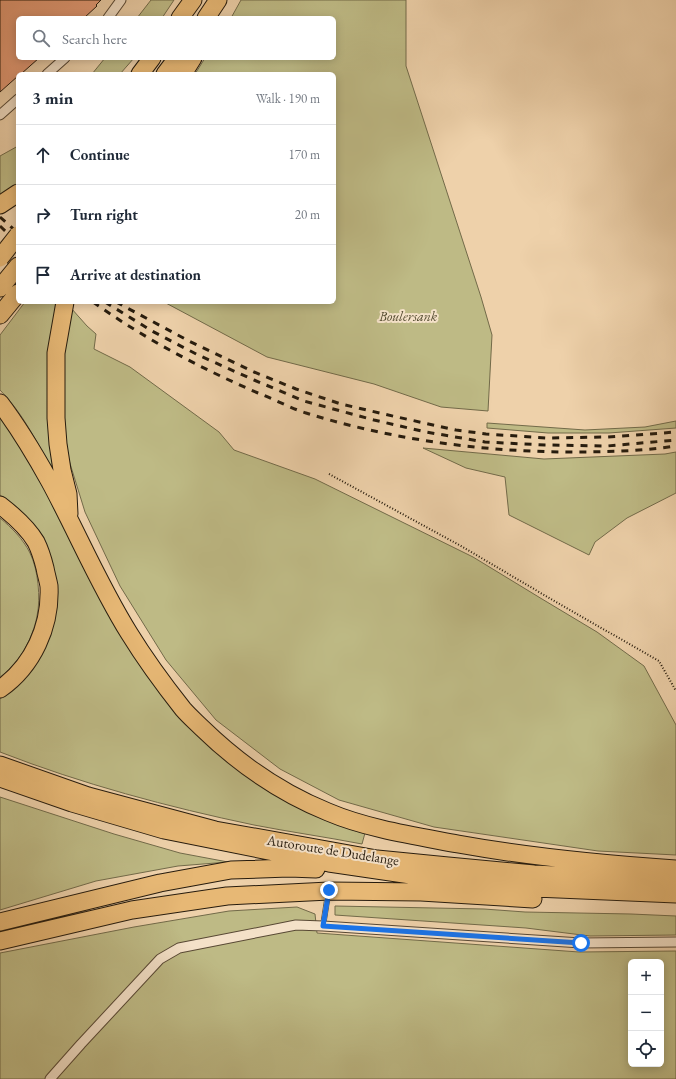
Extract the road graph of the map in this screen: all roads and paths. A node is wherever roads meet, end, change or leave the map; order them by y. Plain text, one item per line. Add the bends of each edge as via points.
1 (121, 0) edge
2 (193, 0) edge
3 (218, 0) edge
4 (231, 0) edge
5 (109, 16) edge
6 (181, 16) edge
7 (207, 16) edge
8 (220, 16) edge
9 (63, 60) edge
10 (151, 60) edge
11 (176, 60) edge
12 (192, 60) edge
13 (49, 72) edge
14 (141, 72) edge
15 (167, 72) edge
16 (184, 72) edge
17 (16, 101) edge
18 (0, 115) edge
19 (16, 238) edge
20 (0, 258) edge
21 (15, 269) edge
22 (0, 288) edge
23 (16, 295) edge
24 (65, 304) edge
25 (0, 315) edge
26 (0, 403) edge
27 (329, 474) dead end
28 (0, 505) edge
29 (69, 521) junction
30 (0, 689) edge
31 (676, 691) edge
32 (0, 765) edge
33 (0, 778) edge
34 (676, 869) edge
35 (445, 880) junction
36 (676, 881) edge
37 (329, 890) junction
38 (568, 890) junction
39 (676, 894) edge
40 (0, 922) edge
41 (323, 926) junction
42 (0, 941) edge
43 (676, 942) edge
44 (50, 1079) edge

1 - 5 street
2 - 6 highway
3 - 7 highway
4 - 8 highway
9 - 13 street
10 - 14 highway
11 - 15 highway
12 - 16 highway
17 - 18 street
19 - 20 highway, bridge
21 - 22 highway
23 - 25 highway
24 - 29 highway via 56,353 56,418 62,470 68,494
26 - 29 highway via 51,483
27 - 31 path via 461,546 659,661
28 - 30 highway via 24,526 36,542 49,585 48,614 40,641 26,665
29 - 34 highway via 129,634 184,710 214,740 246,766 280,788 330,813 399,833 526,855 622,866
32 - 36 highway, Autoroute de Dudelange via 88,796 215,830 377,859 534,874
33 - 35 highway, Autoroute de Dudelange via 72,803 164,830 329,863
35 - 38 highway, Autoroute de Dudelange
35 - 40 highway via 289,868 230,870 160,883
37 - 38 highway via 536,899
37 - 41 lane
37 - 42 highway via 227,896 169,904 80,921
38 - 39 highway, Autoroute de Dudelange
41 - 43 street via 581,943
41 - 44 street via 296,926 179,948 160,959

